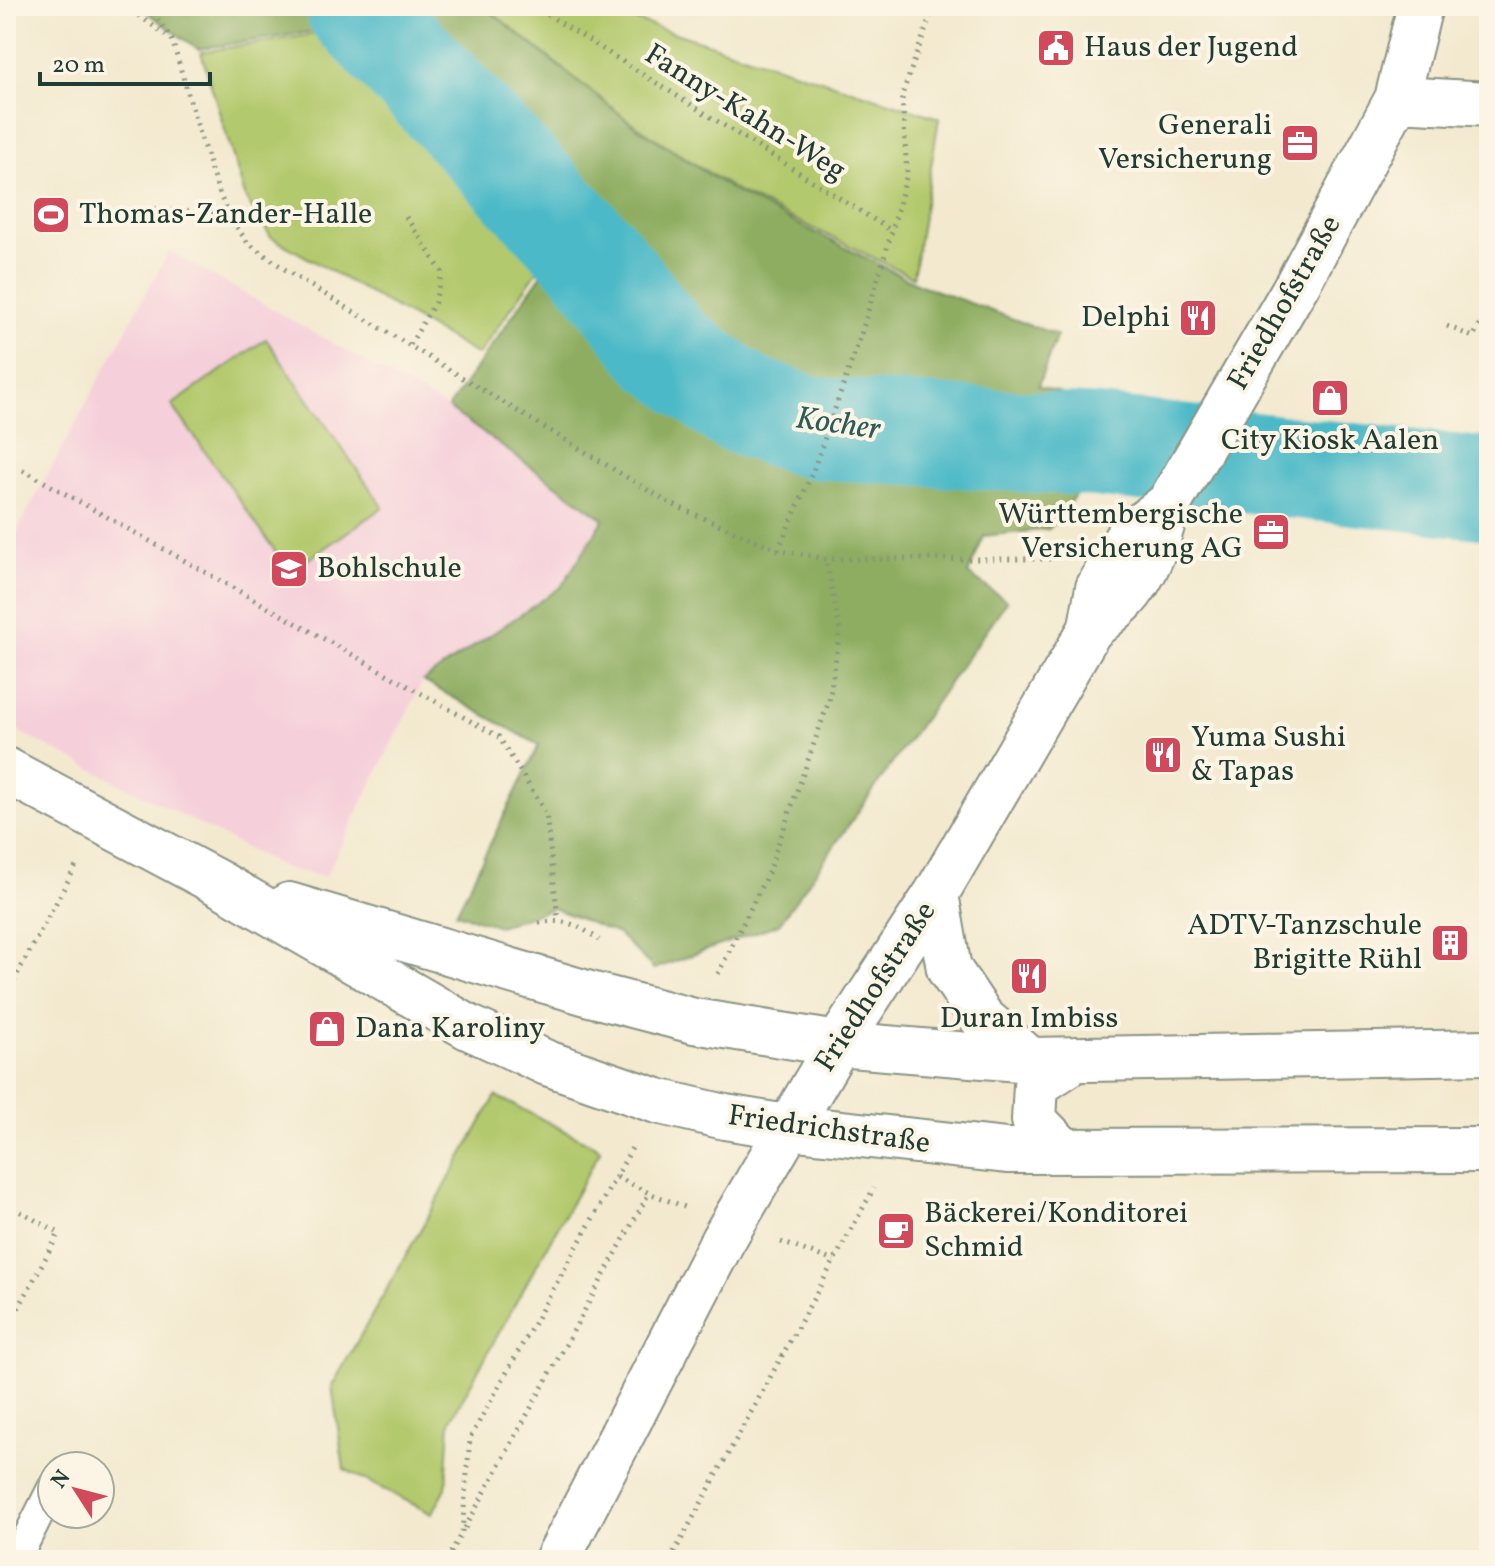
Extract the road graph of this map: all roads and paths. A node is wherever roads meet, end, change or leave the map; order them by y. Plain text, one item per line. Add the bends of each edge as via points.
1 (126, 6) edge
2 (149, 6) edge
3 (534, 6) edge
4 (934, 6) edge
5 (1420, 6) edge
6 (172, 40) junction
7 (1397, 99) junction
8 (1489, 104) edge
9 (155, 209) dead end
10 (228, 215) junction
11 (406, 217) dead end
12 (892, 231) junction
13 (1489, 308) edge
14 (1447, 326) dead end
15 (410, 345) junction
16 (23, 470) dead end
17 (1174, 494) junction
18 (13, 509) dead end
19 (6, 521) edge
20 (778, 550) junction
21 (1115, 557) junction
22 (1090, 630) junction
23 (6, 770) edge
24 (101, 821) junction
25 (222, 885) junction
26 (936, 894) junction
27 (558, 919) dead end
28 (6, 995) edge
29 (838, 1044) junction
30 (1489, 1052) edge
31 (1076, 1059) junction
32 (1030, 1060) junction
33 (787, 1127) junction
34 (900, 1141) junction
35 (1063, 1150) junction
36 (1489, 1150) edge
37 (649, 1193) dead end
38 (6, 1204) edge
39 (6, 1331) edge
40 (36, 1520) edge
41 (462, 1532) dead end
42 (16, 1560) edge
43 (557, 1560) edge
44 (670, 1560) edge

1 - 6 path
2 - 6 path
3 - 12 path, Fanny-Kahn-Weg
4 - 12 path via 902,95 907,174
5 - 7 main road, Friedhofstraße
6 - 10 path
7 - 8 main road
7 - 17 main road, Friedhofstraße via 1298,283
9 - 10 path
10 - 15 path via 259,251
11 - 15 path via 442,272 435,302
12 - 20 path via 812,474
13 - 14 path via 1473,337
15 - 20 path via 671,504
16 - 27 path via 499,737 546,813
17 - 21 main road, Friedhofstraße via 1128,535
17 - 22 main road, Friedhofstraße via 1143,574 1125,599
18 - 19 path
20 - 21 path via 826,559
21 - 22 main road, Friedhofstraße via 1098,588
22 - 26 main road, Friedhofstraße
23 - 24 main road, Friedrichstraße
24 - 25 main road, Friedrichstraße
24 - 28 path
25 - 29 main road, Friedrichstraße via 694,1021
25 - 33 main road, Friedrichstraße via 468,1027 547,1063 657,1101
26 - 29 main road, Friedhofstraße
26 - 32 main road via 949,969 982,1018
29 - 32 main road, Friedrichstraße
29 - 33 main road, Friedhofstraße
30 - 31 main road, Friedrichstraße
31 - 32 main road, Friedrichstraße
31 - 35 main road via 1036,1085 1034,1120
33 - 34 main road, Friedrichstraße
33 - 43 main road, Friedhofstraße
34 - 35 main road, Friedrichstraße via 1007,1151
34 - 44 path
35 - 36 main road, Friedrichstraße
37 - 41 path
38 - 39 path via 59,1233
40 - 42 lane

